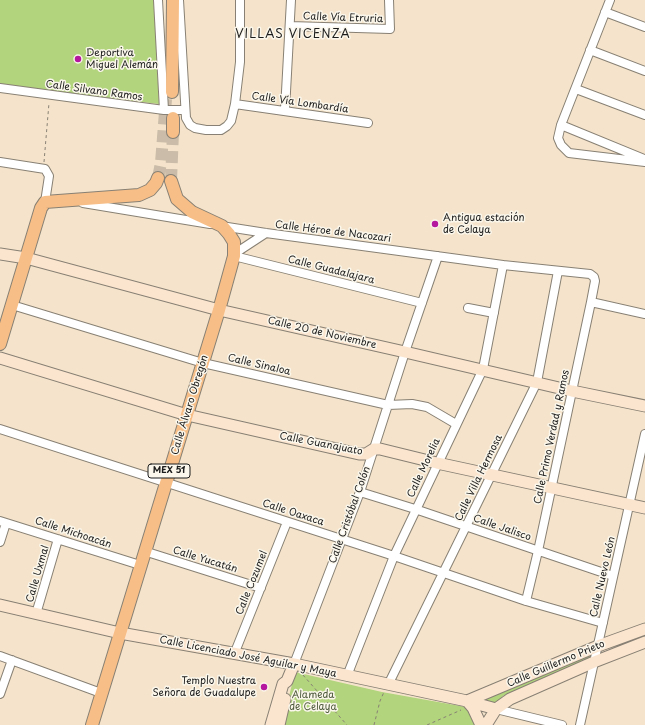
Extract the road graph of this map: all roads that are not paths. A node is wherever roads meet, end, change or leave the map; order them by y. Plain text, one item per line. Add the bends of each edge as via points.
1 (158, 0) edge
2 (165, 0) edge
3 (173, 0) edge
4 (179, 0) edge
5 (240, 0) edge
6 (291, 0) edge
7 (390, 0) edge
8 (610, 0) edge
9 (605, 12) junction
10 (290, 26) junction
11 (645, 27) edge
12 (590, 50) junction
13 (645, 71) edge
14 (0, 88) edge
15 (576, 89) junction
16 (236, 104) junction
17 (164, 110) junction
18 (185, 110) junction
19 (285, 110) junction
20 (645, 115) edge
21 (173, 118) dead end
22 (368, 123) dead end
23 (562, 125) junction
24 (173, 132) tunnel mouth
25 (645, 161) edge
26 (0, 162) edge
27 (158, 178) tunnel mouth
28 (171, 181) tunnel mouth
29 (70, 200) junction
30 (45, 202) junction
31 (222, 226) junction
32 (266, 233) junction
33 (0, 254) edge
34 (234, 255) junction
35 (438, 256) junction
36 (26, 258) junction
37 (503, 265) junction
38 (558, 271) junction
39 (594, 277) joint
40 (591, 302) junction
41 (422, 303) junction
42 (12, 305) junction
43 (468, 308) dead end
44 (219, 310) junction
45 (494, 313) junction
46 (645, 314) edge
47 (0, 344) edge
48 (405, 352) junction
49 (0, 358) edge
50 (203, 363) junction
51 (483, 370) junction
52 (537, 382) junction
53 (572, 391) junction
54 (388, 405) junction
55 (645, 406) edge
56 (187, 415) junction
57 (456, 424) junction
58 (0, 429) edge
59 (645, 434) edge
60 (374, 449) junction
61 (437, 463) junction
62 (491, 474) junction
63 (166, 483) junction
64 (551, 488) junction
65 (360, 492) junction
66 (629, 504) junction
67 (645, 508) edge
68 (416, 509) junction
69 (3, 522) edge
70 (287, 522) junction
71 (466, 526) junction
72 (58, 539) junction
73 (342, 539) junction
74 (0, 542) edge
75 (144, 551) junction
76 (538, 551) junction
77 (394, 556) junction
78 (140, 565) junction
79 (443, 573) junction
80 (613, 576) junction
81 (261, 588) junction
82 (526, 601) junction
83 (0, 605) edge
84 (36, 614) junction
85 (603, 623) junction
86 (645, 629) edge
87 (120, 632) junction
88 (645, 642) edge
89 (598, 646) junction
90 (235, 652) junction
91 (0, 656) edge
92 (12, 660) junction
93 (594, 662) junction
94 (294, 664) junction
95 (347, 676) junction
96 (287, 680) junction
97 (388, 685) junction
98 (101, 693) junction
99 (0, 694) edge
100 (470, 704) junction
101 (496, 709) junction
102 (92, 725) edge
103 (271, 725) edge
104 (279, 725) edge
105 (482, 725) edge
106 (486, 725) edge
107 (562, 725) edge
108 (580, 725) edge

1 - 17 street
2 - 3 main road via 169,92
4 - 18 street
5 - 16 street via 240,62
6 - 10 street
7 - 10 street, Calle Vía Etruria via 390,29
8 - 9 street
9 - 11 street
9 - 12 street
10 - 19 street
12 - 13 street
12 - 15 street
14 - 17 street, Calle Silvano Ramos
15 - 20 street
15 - 23 street
16 - 18 street via 231,121 221,130 195,128 186,118
16 - 19 street, Calle Vía Lombardía
17 - 18 street, Calle Silvano Ramos
19 - 22 street, Calle Vía Lombardía
21 - 24 main road
23 - 25 street
23 - 25 street via 558,138 569,153
26 - 30 street via 45,170 49,176
27 - 29 main road via 150,190 140,195
28 - 31 main road via 177,199 192,212
29 - 30 main road
29 - 31 street, Calle Héroe de Nacozari
30 - 36 main road
31 - 32 street, Calle Héroe de Nacozari
31 - 34 main road, Calle Álvaro Obregón via 234,242
32 - 34 street
32 - 35 street, Calle Héroe de Nacozari
33 - 36 street, Calle 20 de Noviembre
34 - 41 street, Calle Guadalajara
34 - 44 main road, Calle Álvaro Obregón
35 - 37 street, Calle Héroe de Nacozari
35 - 41 street, Calle Cristóbal Colón
36 - 42 main road
36 - 44 street, Calle 20 de Noviembre
37 - 38 street, Calle Héroe de Nacozari
37 - 45 street, Calle Morelia
38 - 39 street, Calle Héroe de Nacozari via 590,274
38 - 52 street, Calle Villa Hermosa
39 - 40 street, Calle Primo Verdad y Ramos
40 - 46 street
40 - 53 street, Calle Primo Verdad y Ramos
41 - 48 street, Calle Cristóbal Colón
42 - 47 main road
42 - 50 street, Calle Sinaloa
43 - 45 street
44 - 48 street, Calle 20 de Noviembre
44 - 50 main road, Calle Álvaro Obregón / MEX 51
45 - 51 street, Calle Morelia
48 - 51 street, Calle 20 de Noviembre
48 - 54 street, Calle Cristóbal Colón
49 - 56 street, Calle Guanajuato
50 - 54 street, Calle Sinaloa
50 - 56 main road, Calle Álvaro Obregón / MEX 51
51 - 52 street, Calle 20 de Noviembre
51 - 57 street, Calle Morelia
52 - 53 street, Calle 20 de Noviembre
52 - 62 street, Calle Villa Hermosa
53 - 55 street, Calle 20 de Noviembre
53 - 64 street, Calle Primo Verdad y Ramos
54 - 57 street, Calle Sinaloa via 412,404 427,407
54 - 60 street, Calle Cristóbal Colón
56 - 60 street, Calle Guanajuato via 359,454 366,454
56 - 63 main road, Calle Álvaro Obregón / MEX 51
57 - 61 street, Calle Morelia
58 - 63 street, Calle Oaxaca
59 - 66 street, Calle Nuevo León
60 - 61 street, Calle Guanajuato
60 - 65 street, Calle Cristóbal Colón
61 - 62 street, Calle Guanajuato
61 - 68 street, Calle Morelia
62 - 64 street, Calle Guanajuato
62 - 71 street, Calle Villa Hermosa
63 - 70 street, Calle Oaxaca
63 - 75 main road, Calle Álvaro Obregón / MEX 51
64 - 66 street, Calle Guanajuato
64 - 76 street, Calle Primo Verdad y Ramos
65 - 68 street, Calle Jalisco
65 - 73 street, Calle Cristóbal Colón
66 - 67 street, Calle Guanajuato
66 - 80 street, Calle Nuevo León
68 - 71 street, Calle Jalisco
68 - 77 street, Calle Morelia
69 - 72 street, Calle Michoacán
69 - 74 street
70 - 73 street, Calle Oaxaca
70 - 81 street, Calle Cozumel
71 - 76 street, Calle Jalisco
71 - 79 street, Calle Villa Hermosa
72 - 78 street, Calle Michoacán
72 - 84 street, Calle Uxmal
73 - 77 street, Calle Oaxaca
73 - 94 street, Calle Cristóbal Colón
75 - 78 main road, Calle Álvaro Obregón / MEX 51
75 - 81 street, Calle Yucatán
76 - 80 street, Calle Jalisco
76 - 82 street, Calle Primo Verdad y Ramos
77 - 79 street, Calle Oaxaca
77 - 95 street, Calle Morelia
78 - 87 main road, Calle Álvaro Obregón / MEX 51
79 - 82 street, Calle Oaxaca
79 - 97 street, Calle Villa Hermosa
80 - 85 street, Calle Nuevo León
81 - 90 street, Calle Cozumel
82 - 85 street, Calle Oaxaca
83 - 84 street, Calle Licenciado José Aguilar y Maya
84 - 87 street, Calle Licenciado José Aguilar y Maya
85 - 89 street, Calle Nuevo León
86 - 89 street, Calle Guillermo Prieto
87 - 90 street, Calle Licenciado José Aguilar y Maya
87 - 98 main road, Calle Álvaro Obregón / MEX 51
88 - 93 street, Calle Guillermo Prieto
89 - 93 street, Calle Nuevo León
89 - 100 street, Calle Guillermo Prieto
90 - 94 street, Calle Licenciado José Aguilar y Maya
91 - 92 street
92 - 98 street
92 - 99 street
93 - 101 street, Calle Guillermo Prieto via 510,699
93 - 108 street, Calle Nuevo León
94 - 95 street, Calle Licenciado José Aguilar y Maya
94 - 96 street, Calle Cristóbal Colón
95 - 97 street, Calle Licenciado José Aguilar y Maya
96 - 103 street, Calle Cristóbal Colón via 283,684
96 - 104 street via 288,686
97 - 100 street, Calle Licenciado José Aguilar y Maya
98 - 102 main road, Calle Álvaro Obregón / MEX 51
100 - 101 street, Calle Licenciado José Aguilar y Maya
100 - 105 street
101 - 106 street
101 - 107 street

